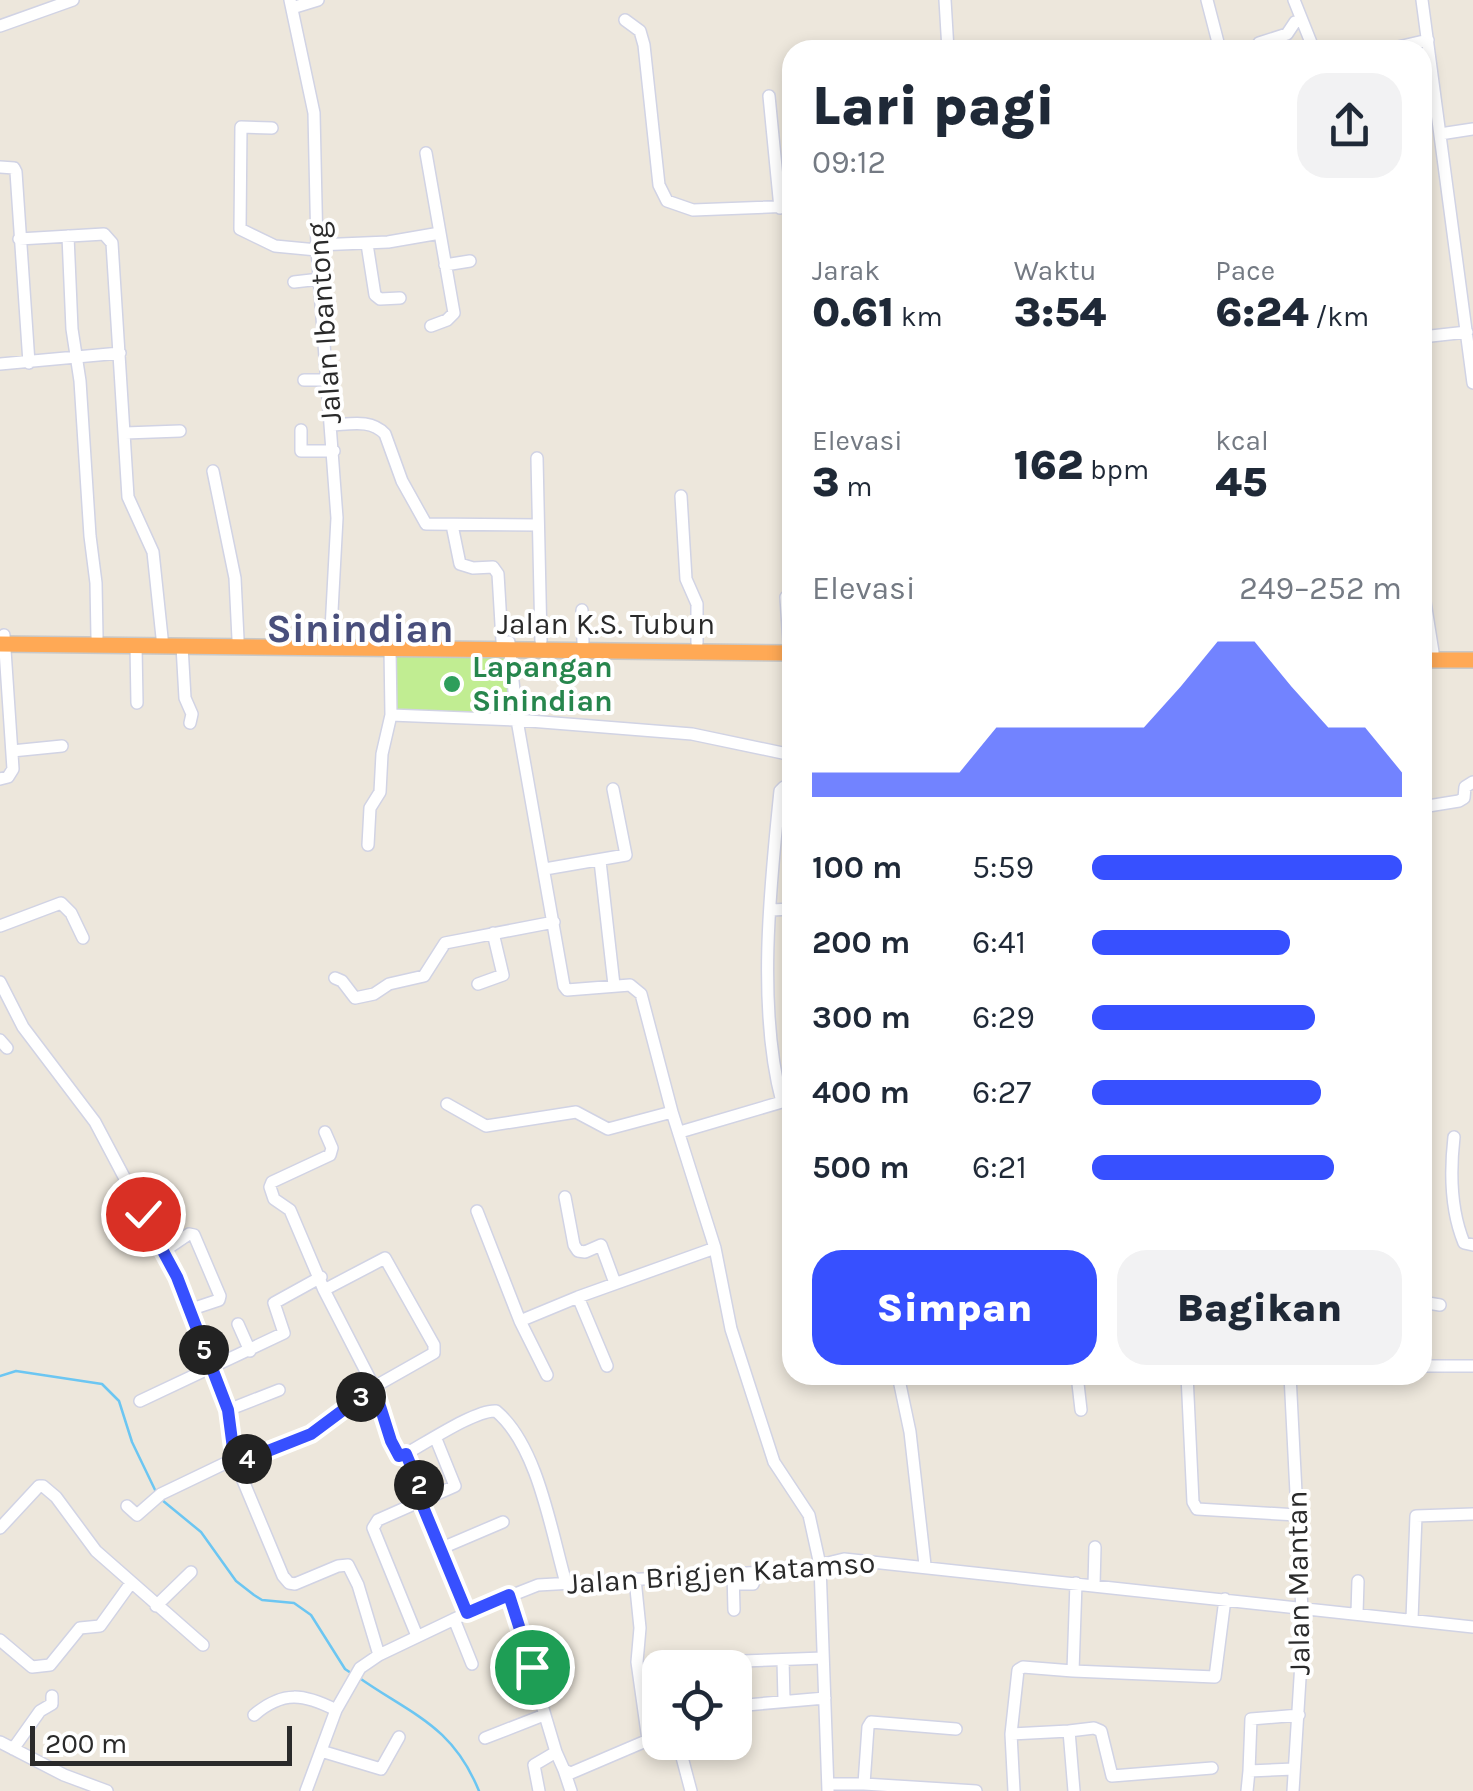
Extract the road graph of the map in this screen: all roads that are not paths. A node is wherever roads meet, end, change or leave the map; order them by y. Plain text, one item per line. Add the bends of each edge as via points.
1 (73, 0) edge
2 (318, 0) edge
3 (945, 0) edge
4 (1207, 0) edge
5 (1294, 0) edge
6 (1422, 0) edge
7 (291, 4) edge
8 (625, 20) dead end
9 (1302, 20) junction
10 (0, 26) edge
11 (947, 40) edge
12 (1217, 40) edge
13 (1268, 40) edge
14 (1310, 40) edge
15 (1428, 40) edge
16 (1432, 71) edge
17 (769, 96) dead end
18 (272, 128) dead end
19 (1473, 129) edge
20 (1440, 134) junction
21 (426, 153) dead end
22 (0, 167) edge
23 (782, 181) edge
24 (782, 207) edge
25 (440, 233) junction
26 (68, 236) junction
27 (19, 240) junction
28 (367, 244) junction
29 (317, 247) junction
30 (470, 261) dead end
31 (445, 265) junction
32 (320, 279) junction
33 (294, 282) dead end
34 (400, 298) dead end
35 (431, 326) dead end
36 (1467, 332) junction
37 (1432, 336) edge
38 (120, 353) junction
39 (76, 358) junction
40 (29, 363) junction
41 (0, 364) edge
42 (304, 380) dead end
43 (328, 380) junction
44 (1473, 383) edge
45 (332, 425) junction
46 (300, 430) dead end
47 (180, 431) dead end
48 (126, 434) junction
49 (334, 451) junction
50 (538, 458) dead end
51 (214, 471) dead end
52 (681, 496) dead end
53 (452, 525) junction
54 (538, 525) junction
55 (582, 610) dead end
56 (97, 636) junction
57 (2, 639) edge
58 (238, 639) junction
59 (541, 641) junction
60 (584, 642) junction
61 (182, 643) junction
62 (697, 643) junction
63 (330, 644) junction
64 (507, 644) junction
65 (136, 646) junction
66 (782, 647) edge
67 (782, 647) edge
68 (390, 649) junction
69 (1473, 652) edge
70 (1432, 655) edge
71 (1432, 656) edge
72 (1473, 660) edge
73 (138, 704) dead end
74 (391, 715) junction
75 (516, 720) junction
76 (190, 723) dead end
77 (62, 746) dead end
78 (12, 751) junction
79 (782, 753) edge
80 (0, 779) edge
81 (1473, 782) edge
82 (782, 789) edge
83 (614, 790) dead end
84 (1432, 806) edge
85 (368, 845) dead end
86 (600, 860) junction
87 (545, 869) junction
88 (772, 910) junction
89 (782, 910) edge
90 (554, 922) junction
91 (0, 926) edge
92 (493, 933) junction
93 (84, 938) dead end
94 (335, 978) dead end
95 (0, 982) edge
96 (478, 984) dead end
97 (614, 984) junction
98 (782, 1083) edge
99 (782, 1102) edge
100 (447, 1104) dead end
101 (672, 1112) junction
102 (324, 1132) dead end
103 (680, 1132) junction
104 (1454, 1136) dead end
105 (565, 1197) dead end
106 (477, 1211) dead end
107 (1473, 1245) edge
108 (715, 1248) junction
109 (164, 1251) junction
110 (321, 1276) junction
111 (615, 1283) junction
112 (324, 1290) junction
113 (578, 1296) junction
114 (1432, 1304) edge
115 (1440, 1305) dead end
116 (189, 1310) junction
117 (520, 1321) junction
118 (238, 1324) dead end
119 (250, 1352) junction
120 (606, 1366) dead end
121 (1432, 1366) edge
122 (1473, 1366) edge
123 (212, 1369) junction
124 (547, 1376) dead end
125 (900, 1385) edge
126 (1077, 1385) edge
127 (1187, 1385) edge
128 (1290, 1385) edge
129 (374, 1387) junction
130 (279, 1390) dead end
131 (140, 1402) dead end
132 (228, 1410) junction
133 (1081, 1410) dead end
134 (436, 1439) junction
135 (406, 1454) junction
136 (234, 1462) junction
137 (423, 1501) junction
138 (127, 1506) dead end
139 (1473, 1514) edge
140 (1297, 1516) junction
141 (503, 1522) dead end
142 (0, 1528) edge
143 (1095, 1547) dead end
144 (442, 1548) junction
145 (820, 1565) junction
146 (925, 1565) junction
147 (191, 1572) dead end
148 (733, 1578) junction
149 (635, 1579) junction
150 (1358, 1581) dead end
151 (132, 1582) junction
152 (566, 1583) junction
153 (1076, 1583) junction
154 (1094, 1585) junction
155 (509, 1595) junction
156 (1225, 1599) junction
157 (156, 1606) junction
158 (1303, 1607) junction
159 (734, 1610) dead end
160 (467, 1613) junction
161 (1358, 1613) junction
162 (454, 1619) junction
163 (1412, 1619) junction
164 (1473, 1627) edge
165 (416, 1636) junction
166 (0, 1640) edge
167 (203, 1645) dead end
168 (379, 1655) junction
169 (823, 1658) junction
170 (783, 1660) junction
171 (752, 1662) edge
172 (472, 1664) dead end
173 (1072, 1670) junction
174 (642, 1684) edge
175 (52, 1696) dead end
176 (825, 1698) junction
177 (784, 1700) junction
178 (752, 1704) edge
179 (336, 1710) junction
180 (254, 1715) dead end
181 (544, 1715) junction
182 (1299, 1715) junction
183 (956, 1730) dead end
184 (1069, 1731) junction
185 (1010, 1734) junction
186 (399, 1737) dead end
187 (485, 1738) dead end
188 (0, 1742) edge
189 (642, 1743) edge
190 (13, 1749) junction
191 (321, 1750) junction
192 (556, 1752) junction
193 (683, 1760) edge
194 (1212, 1768) dead end
195 (1294, 1769) junction
196 (564, 1770) junction
197 (1250, 1771) junction
198 (864, 1784) junction
199 (828, 1787) edge
200 (906, 1788) edge
201 (107, 1791) edge
202 (306, 1791) edge
203 (540, 1791) edge
204 (571, 1791) edge
205 (691, 1791) edge
206 (976, 1791) edge
207 (1014, 1791) edge
208 (1074, 1791) edge
209 (1247, 1791) edge
210 (1294, 1791) edge

1 - 10 street
2 - 7 street
3 - 11 street
4 - 12 street
5 - 9 street
6 - 15 street
7 - 29 street, Jalan Ibantong via 314,113
8 - 24 street via 644,44 666,201 692,210
9 - 13 street
9 - 14 street
16 - 20 street
17 - 23 street
18 - 29 street via 241,127 240,228 275,246
19 - 20 street
20 - 36 street
21 - 25 street
22 - 27 street via 16,170
25 - 28 street
25 - 31 street
26 - 27 street
26 - 38 street via 104,234 111,240
26 - 39 street
27 - 40 street
28 - 29 street
28 - 34 street via 375,295
29 - 32 street, Jalan Ibantong
30 - 31 street
31 - 35 street via 454,313
32 - 33 street
32 - 43 street, Jalan Ibantong
36 - 37 street
36 - 44 street
38 - 39 street
38 - 48 street
39 - 40 street
39 - 56 street
40 - 41 street
42 - 43 street
43 - 45 street, Jalan Ibantong
45 - 49 street, Jalan Ibantong
45 - 53 street via 380,429 421,519
46 - 49 street via 301,451
47 - 48 street
48 - 61 street via 128,497
49 - 63 street, Jalan Ibantong
50 - 54 street
51 - 58 street via 235,578
52 - 62 street
53 - 54 street
53 - 64 street via 460,564 496,571
54 - 59 street
55 - 60 street
56 - 57 highway, Jalan K.S. Tubun
56 - 61 highway, Jalan K.S. Tubun
57 - 65 highway, Jalan K.S. Tubun
57 - 78 street
58 - 61 highway, Jalan K.S. Tubun
58 - 63 highway, Jalan K.S. Tubun
59 - 60 highway, Jalan K.S. Tubun
59 - 64 highway, Jalan K.S. Tubun
60 - 62 highway, Jalan K.S. Tubun
61 - 63 highway, Jalan K.S. Tubun
61 - 65 highway, Jalan K.S. Tubun
61 - 76 street
62 - 66 highway, Jalan K.S. Tubun
63 - 64 highway, Jalan K.S. Tubun
63 - 68 highway, Jalan K.S. Tubun
64 - 67 highway, Jalan K.S. Tubun
64 - 68 highway, Jalan K.S. Tubun
64 - 75 street
65 - 73 street
68 - 74 street
69 - 70 highway
71 - 72 highway
74 - 75 street
74 - 85 street
75 - 79 street via 692,734
75 - 87 street
77 - 78 street
78 - 80 street via 11,774
81 - 84 street via 1460,801
82 - 88 street
83 - 86 street via 626,855
86 - 87 street
86 - 97 street
87 - 90 street
88 - 89 street
88 - 98 street via 770,1041
90 - 92 street
90 - 97 street via 567,990
91 - 93 street via 62,903
92 - 94 street via 446,942 424,976 374,994 356,998
92 - 96 street via 503,975
95 - 109 street via 23,1027 94,1122
97 - 101 street via 641,994
99 - 103 street
100 - 101 street via 491,1126 576,1112 608,1129
101 - 103 street
102 - 110 street via 330,1156 270,1187 290,1210
103 - 108 street
104 - 107 street via 1454,1208 1464,1243
105 - 111 street via 574,1245 585,1252 601,1245
106 - 117 street
108 - 111 street
108 - 145 street via 731,1329 761,1424 778,1470 808,1515
109 - 116 street
109 - 116 street via 194,1235 220,1296
110 - 112 street
110 - 119 street via 276,1300 284,1333
111 - 113 street
112 - 129 street
112 - 129 street via 385,1258 434,1345 434,1353
113 - 117 street
113 - 120 street
114 - 115 street
116 - 123 street
117 - 124 street
118 - 119 street
119 - 123 street
121 - 122 street
123 - 131 street
123 - 132 street
125 - 146 street
126 - 133 street
127 - 140 street via 1197,1509
128 - 140 street, Jalan Mantan
129 - 135 street via 391,1441 399,1456
129 - 136 street via 311,1434
130 - 132 street
132 - 136 street
134 - 135 street
134 - 137 street via 455,1486
134 - 152 street via 488,1410 506,1420 534,1473
135 - 137 street
136 - 138 street via 157,1497 137,1515
136 - 168 street via 289,1583 341,1565 351,1568
137 - 144 street
137 - 165 street via 373,1528
139 - 163 street via 1416,1516
140 - 158 street, Jalan Mantan
141 - 144 street
142 - 151 street via 41,1486
143 - 154 street
144 - 160 street
145 - 146 street, Jalan Brigjen Katamso via 837,1559
145 - 148 street, Jalan Brigjen Katamso via 758,1571 753,1584
145 - 169 street
146 - 153 street, Jalan Brigjen Katamso
147 - 157 street
148 - 149 street, Jalan Brigjen Katamso
148 - 159 street
149 - 152 street, Jalan Brigjen Katamso
149 - 174 street
150 - 161 street
151 - 157 street
151 - 166 street via 100,1626 80,1628 50,1665 32,1667
152 - 155 street, Jalan Brigjen Katamso
153 - 154 street, Jalan Brigjen Katamso
153 - 173 street
154 - 156 street, Jalan Brigjen Katamso
155 - 160 street, Jalan Brigjen Katamso
155 - 181 street
156 - 158 street, Jalan Brigjen Katamso
156 - 173 street via 1215,1678
157 - 167 street
158 - 161 street, Jalan Brigjen Katamso
158 - 182 street, Jalan Mantan
160 - 162 street, Jalan Brigjen Katamso
161 - 163 street, Jalan Brigjen Katamso
162 - 165 street, Jalan Brigjen Katamso
162 - 172 street
163 - 164 street, Jalan Brigjen Katamso
165 - 168 street, Jalan Brigjen Katamso
168 - 179 street, Jalan Brigjen Katamso via 360,1668
169 - 170 street
169 - 176 street
170 - 171 street
170 - 177 street
173 - 185 street via 1020,1669
175 - 190 street
176 - 177 street
176 - 199 street
177 - 178 street
179 - 180 street via 295,1694
179 - 191 street, Jalan Brigjen Katamso
181 - 187 street
181 - 192 street
182 - 195 street, Jalan Mantan
182 - 197 street via 1251,1719
183 - 198 street via 872,1722
184 - 185 street
184 - 194 street via 1101,1731 1112,1776
184 - 208 street
185 - 207 street
186 - 191 street via 381,1769
188 - 190 street
189 - 196 street via 587,1768
190 - 201 street
191 - 202 street, Jalan Brigjen Katamso
192 - 196 street
192 - 203 street via 534,1765
193 - 205 street
195 - 197 street
195 - 210 street, Jalan Mantan
196 - 204 street
197 - 209 street
198 - 199 street
198 - 200 street
200 - 206 street

